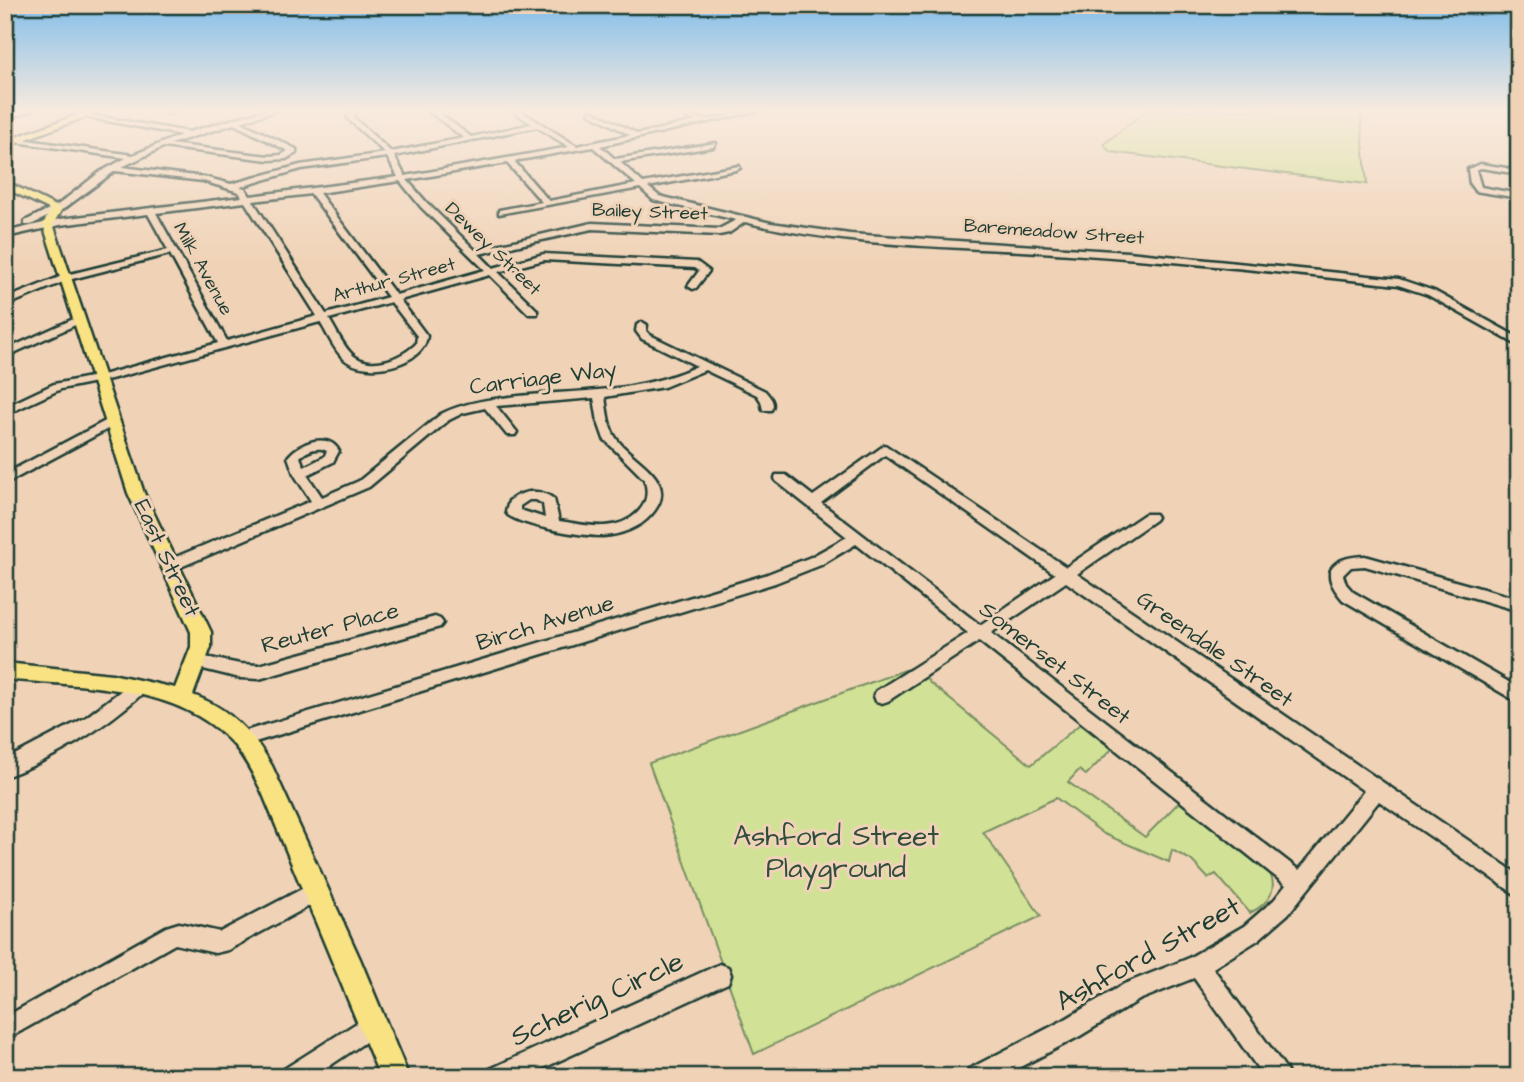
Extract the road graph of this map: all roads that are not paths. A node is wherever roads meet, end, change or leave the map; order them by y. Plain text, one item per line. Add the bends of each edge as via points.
1 (127, 160) edge
2 (345, 160) edge
3 (393, 160) edge
4 (506, 160) edge
5 (509, 160) edge
6 (618, 160) edge
7 (615, 161) joint
8 (711, 163) dead end
9 (113, 168) junction
10 (736, 169) dead end
11 (716, 172) junction
12 (1519, 172) edge
13 (403, 179) junction
14 (5, 184) edge
15 (234, 186) junction
16 (642, 186) junction
17 (314, 191) junction
18 (1519, 196) edge
19 (250, 199) junction
20 (548, 204) junction
21 (57, 209) junction
22 (151, 211) junction
23 (502, 212) dead end
24 (742, 220) junction
25 (48, 224) junction
26 (6, 234) edge
27 (173, 251) junction
28 (472, 253) junction
29 (490, 271) junction
30 (66, 278) junction
31 (693, 286) dead end
32 (394, 298) junction
33 (5, 303) edge
34 (533, 312) dead end
35 (322, 318) junction
36 (80, 319) junction
37 (642, 325) dead end
38 (1519, 343) edge
39 (224, 344) junction
40 (5, 354) edge
41 (705, 366) junction
42 (99, 379) junction
43 (599, 392) junction
44 (488, 404) junction
45 (766, 408) dead end
46 (5, 412) edge
47 (113, 421) junction
48 (511, 432) dead end
49 (300, 474) dead end
50 (780, 478) dead end
51 (5, 480) edge
52 (812, 503) junction
53 (320, 504) junction
54 (1150, 517) dead end
55 (553, 524) dead end
56 (857, 537) junction
57 (171, 565) junction
58 (1067, 575) junction
59 (1519, 605) edge
60 (435, 623) dead end
61 (980, 633) junction
62 (195, 661) junction
63 (5, 670) edge
64 (137, 688) junction
65 (881, 696) dead end
66 (1519, 696) edge
67 (181, 699) junction
68 (242, 739) junction
69 (5, 769) edge
70 (1377, 789) junction
71 (1301, 884) junction
72 (1519, 887) edge
73 (317, 891) junction
74 (1198, 965) junction
75 (720, 975) dead end
76 (374, 1023) junction
77 (5, 1029) edge
78 (292, 1077) edge
79 (396, 1077) edge
80 (498, 1077) edge
81 (977, 1077) edge
82 (1278, 1077) edge

1 - 9 street
2 - 15 street via 300,167
3 - 13 street, Dewey Street
4 - 13 street
5 - 20 street
6 - 7 street
7 - 16 street, Baremeadow Street
8 - 11 street
9 - 15 street
9 - 21 street
10 - 11 street
11 - 16 street
12 - 18 street via 1481,166 1472,169 1478,189
13 - 17 street
13 - 28 street, Dewey Street
14 - 21 main road
15 - 19 street
16 - 20 street
16 - 24 street, Baremeadow Street via 662,200
17 - 19 street
17 - 32 street
19 - 22 street
19 - 35 street
20 - 23 street
21 - 25 main road
21 - 26 street
22 - 25 street
22 - 27 street, Milk Avenue
24 - 28 street, Bailey Street via 719,232 592,226
24 - 38 street, Baremeadow Street via 850,237 1128,254 1399,282 1431,292
25 - 26 street
25 - 30 main road, East Street
27 - 30 street
27 - 39 street, Milk Avenue
28 - 29 street, Dewey Street
29 - 31 street, Arthur Street via 544,257 690,264 704,271
29 - 32 street, Arthur Street
29 - 34 street, Dewey Street
30 - 33 street
30 - 36 main road, East Street
32 - 35 street, Arthur Street
32 - 35 street via 422,335 422,342 411,354 389,363 365,364 348,357
35 - 39 street, Arthur Street
36 - 40 street
36 - 42 main road, East Street
37 - 41 street via 646,337
39 - 42 street, Arthur Street
41 - 43 street, Carriage Way via 658,385
41 - 45 street via 761,393
42 - 46 street, Arthur Street via 58,386
42 - 47 main road, East Street
43 - 44 street, Carriage Way
43 - 55 street via 610,438 651,478 654,497 644,515 621,529 592,532
44 - 48 street
44 - 53 street, Carriage Way via 453,413 364,484
47 - 51 street
47 - 57 main road, East Street via 136,493
49 - 53 street
50 - 52 street, Somerset Street
52 - 56 street, Somerset Street
52 - 58 street, Greendale Street via 885,449
53 - 57 street, Carriage Way
54 - 58 street
56 - 61 street, Somerset Street
56 - 68 street, Birch Avenue via 816,561 770,579
57 - 62 main road, East Street via 201,632
58 - 61 street
58 - 70 street, Greendale Street
59 - 66 street via 1366,561 1346,563 1335,575 1348,596
60 - 62 street, Reuter Place via 259,671
61 - 65 street
61 - 71 street, Somerset Street
62 - 67 main road, East Street
63 - 64 main road
64 - 67 main road
64 - 69 street via 79,732
67 - 68 main road via 213,714
68 - 73 main road
70 - 71 street, Ashford Street
70 - 72 street, Greendale Street
71 - 74 street, Ashford Street via 1251,933
73 - 76 main road
73 - 77 street via 221,943 173,934
74 - 81 street, Ashford Street via 1132,992
74 - 82 street
75 - 80 street, Scherig Circle
76 - 78 street
76 - 79 main road

